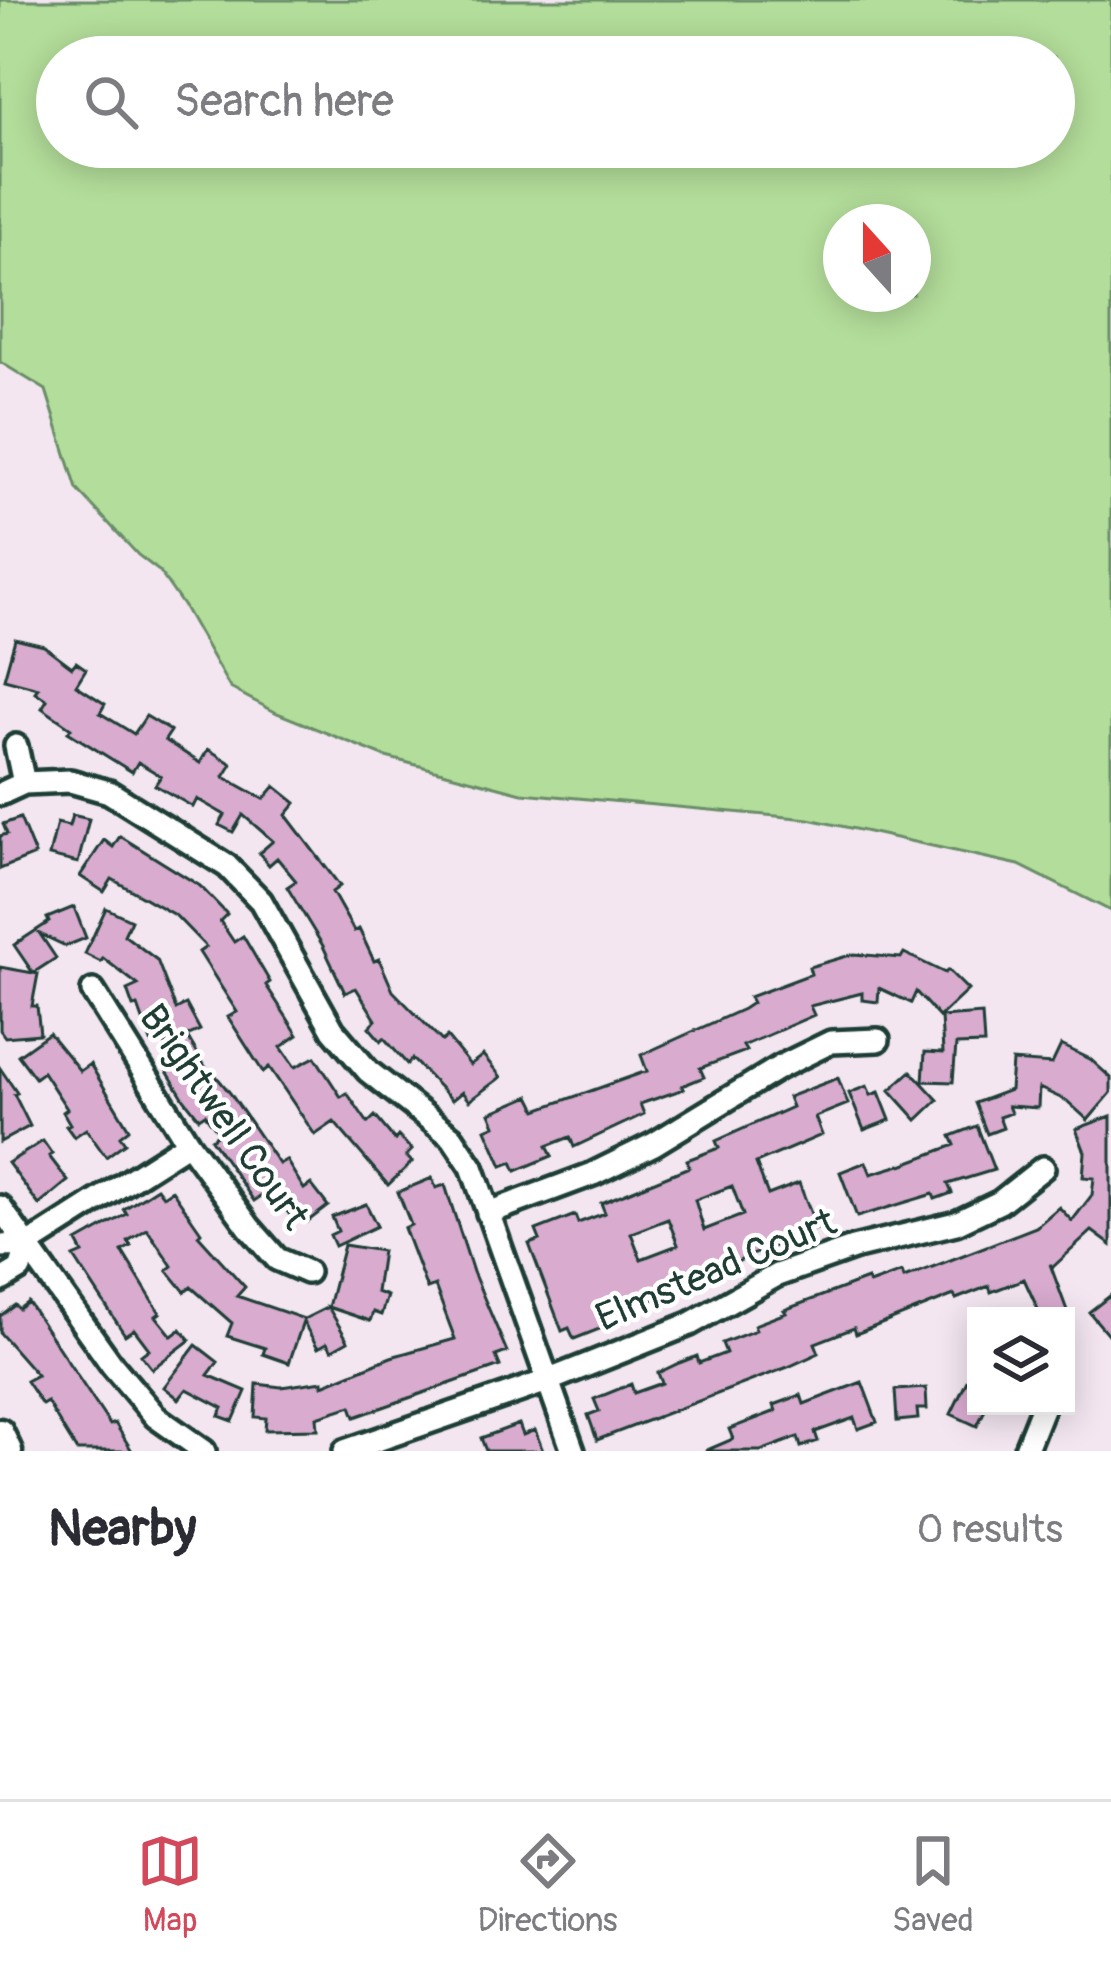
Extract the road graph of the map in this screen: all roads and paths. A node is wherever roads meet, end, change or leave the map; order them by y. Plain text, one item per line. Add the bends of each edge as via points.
1 (16, 746) dead end
2 (24, 783) junction
3 (0, 794) edge
4 (93, 991) dead end
5 (878, 1040) dead end
6 (188, 1143) junction
7 (1043, 1168) dead end
8 (0, 1207) edge
9 (488, 1213) junction
10 (28, 1245) junction
11 (0, 1246) edge
12 (307, 1272) dead end
13 (0, 1281) edge
14 (547, 1381) junction
15 (1039, 1415) edge
16 (0, 1432) edge
17 (9, 1451) edge
18 (204, 1451) edge
19 (345, 1451) edge
20 (573, 1451) edge
21 (1025, 1451) edge

1 - 2 street
2 - 3 street
2 - 9 street via 70,781 110,792 227,866 261,901 344,1043 452,1137
4 - 6 street, Brightwell Court
5 - 9 street via 831,1042 654,1144
6 - 10 street
6 - 12 street, Brightwell Court via 278,1259
7 - 14 street, Elmstead Court via 956,1223 777,1275 690,1324
8 - 10 street
9 - 14 street
10 - 11 street
10 - 13 street via 20,1269
10 - 18 street via 112,1365 157,1417
14 - 19 street, Elmstead Court
14 - 20 street
15 - 21 street
16 - 17 main road

